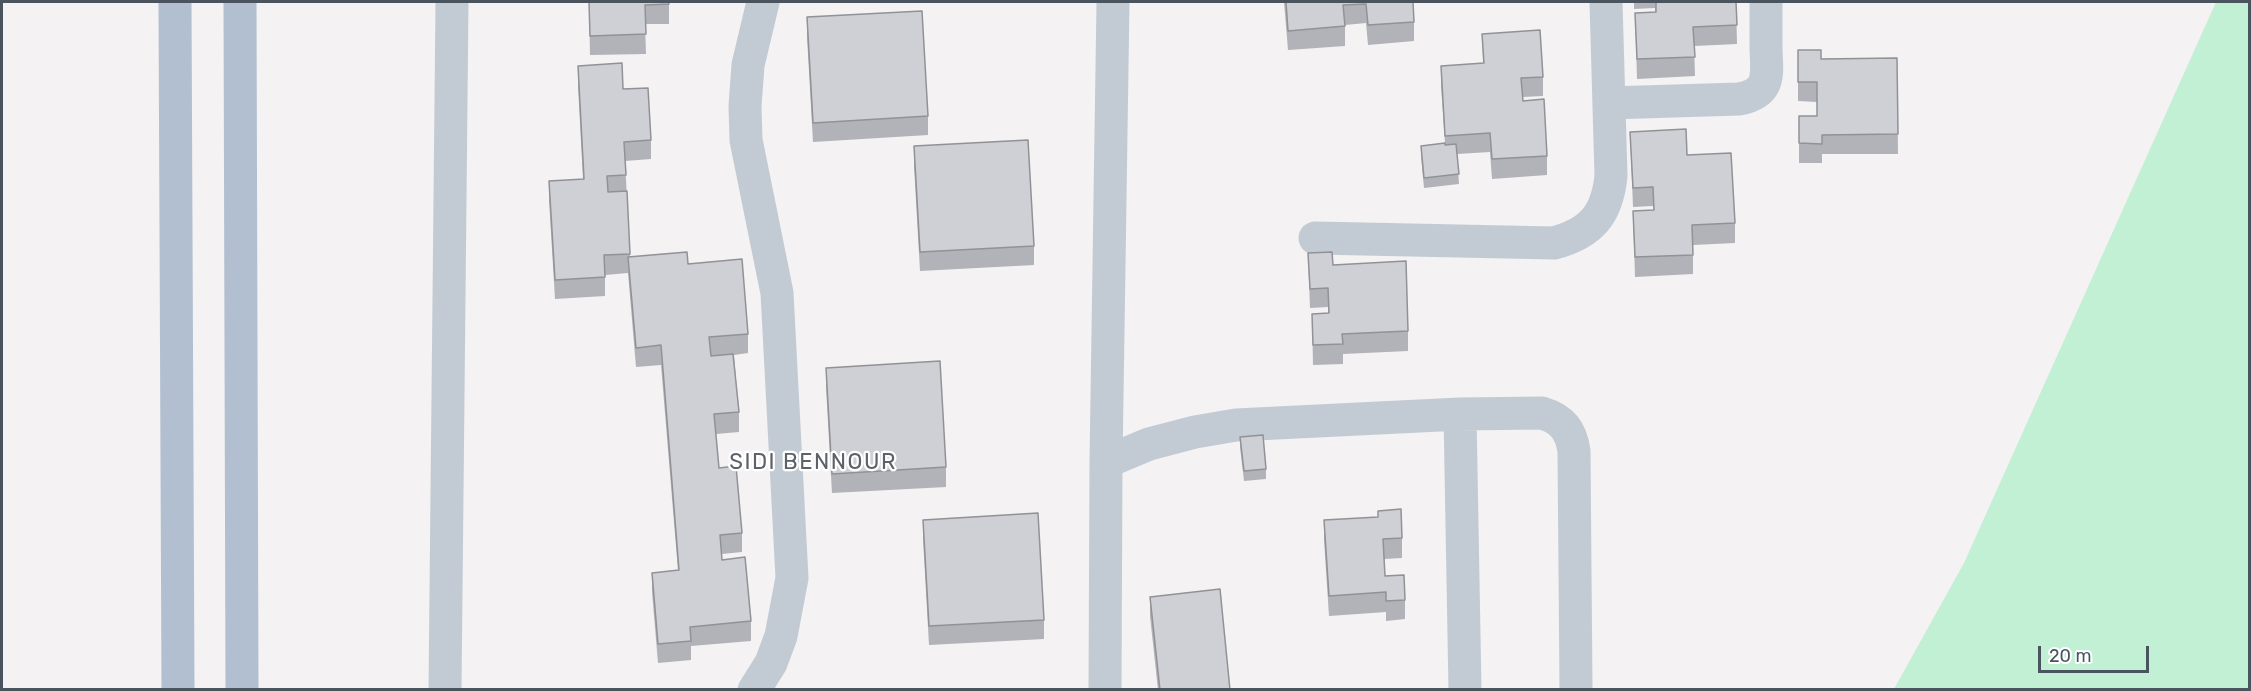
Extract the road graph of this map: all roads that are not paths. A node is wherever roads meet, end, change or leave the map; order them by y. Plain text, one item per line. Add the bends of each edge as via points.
1 (175, 2) edge
2 (240, 2) edge
3 (452, 2) edge
4 (763, 2) edge
5 (1113, 2) edge
6 (1606, 2) edge
7 (1766, 2) edge
8 (1609, 103) junction
9 (1315, 238) dead end
10 (1460, 414) junction
11 (1106, 462) junction
12 (178, 690) edge
13 (242, 690) edge
14 (445, 690) edge
15 (754, 690) edge
16 (1105, 690) edge
17 (1465, 690) edge
18 (1576, 690) edge

1 - 12 main road
2 - 13 main road
3 - 14 street
4 - 15 street via 748,65 746,140 777,293 792,578 781,636 771,663
5 - 11 street
6 - 8 street
7 - 8 street via 1768,68 1757,93 1739,99
8 - 9 street via 1610,192 1596,221 1570,239 1554,243
10 - 11 street via 1236,425 1149,444
10 - 17 street
10 - 18 street via 1542,412 1568,430 1574,451
11 - 16 street

